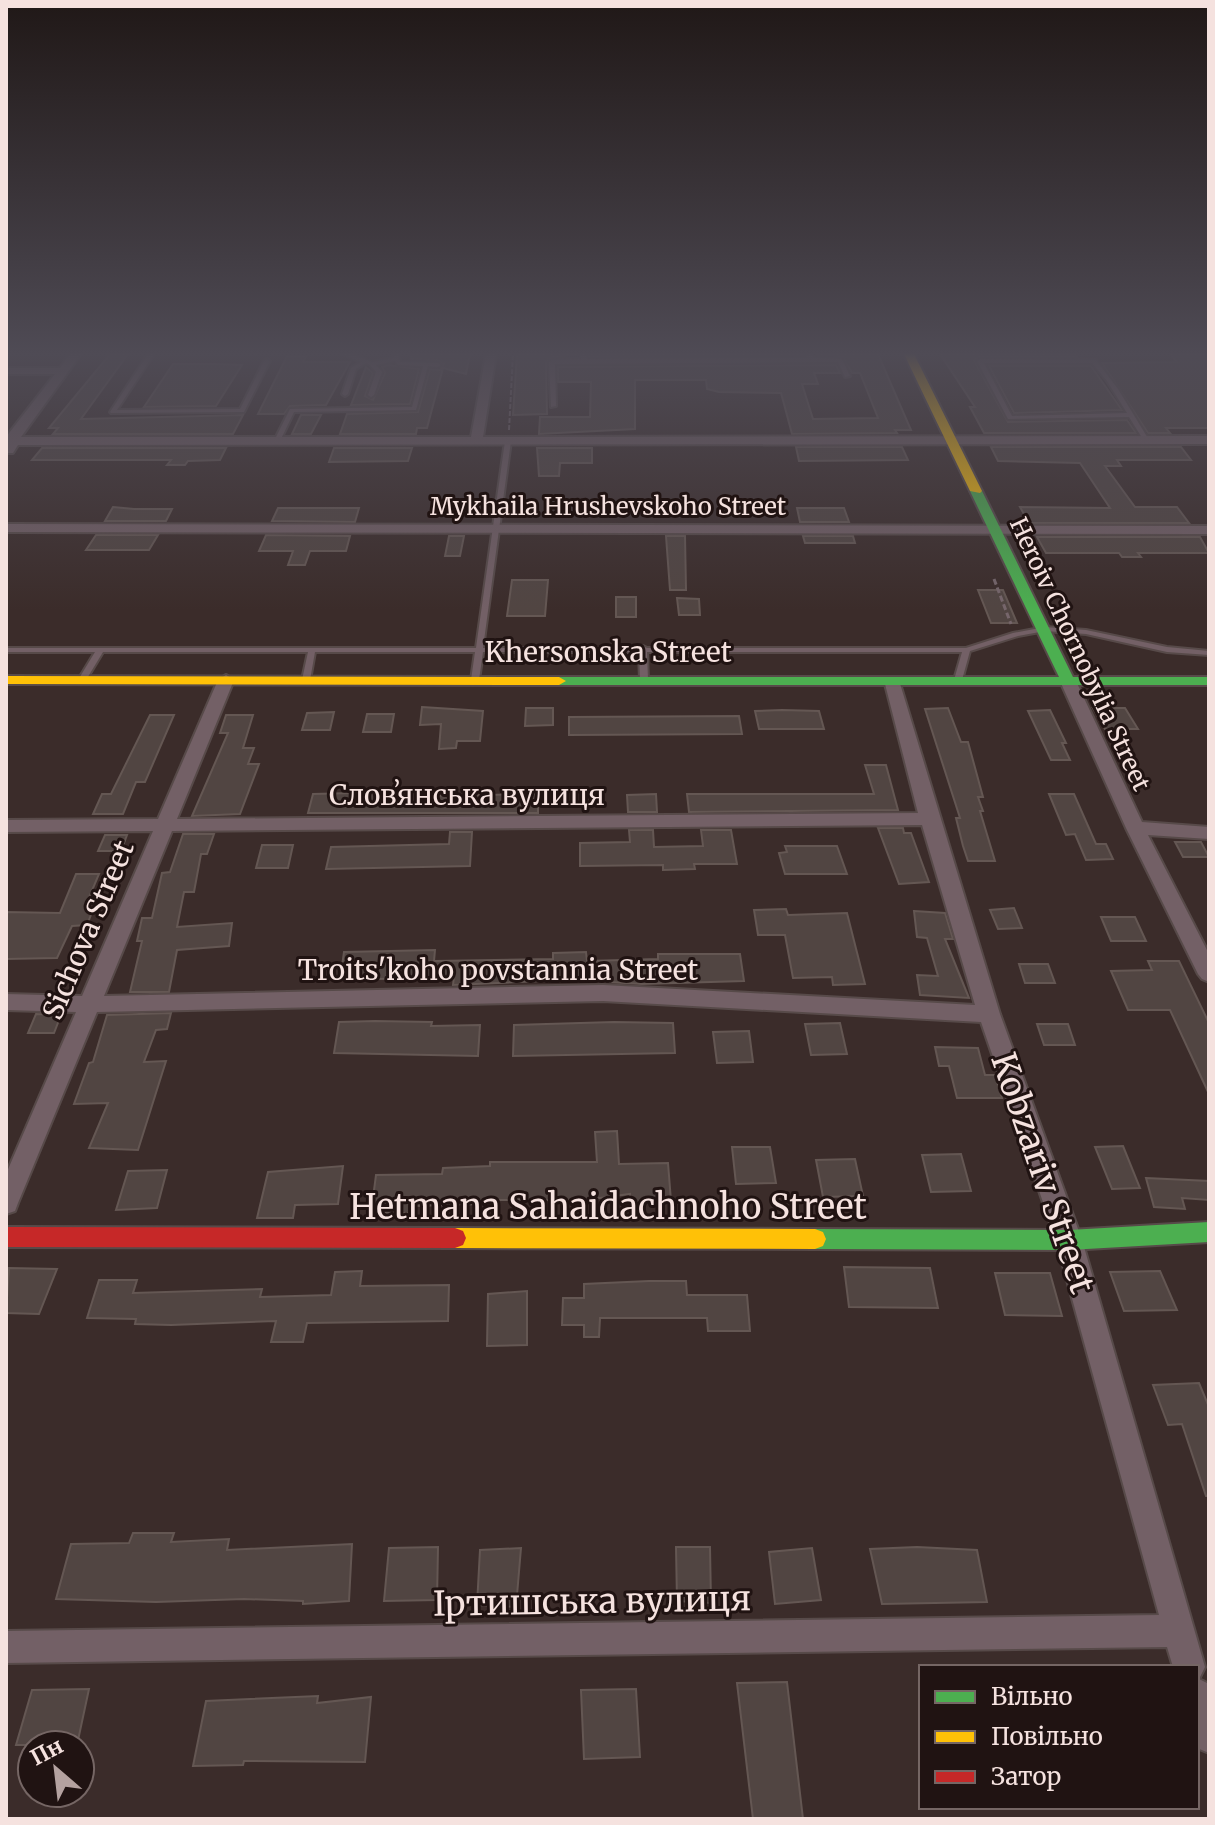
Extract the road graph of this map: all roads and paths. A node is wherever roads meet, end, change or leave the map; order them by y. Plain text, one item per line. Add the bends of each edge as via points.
1 (1146, 440) joint
2 (1209, 440) edge
3 (277, 441) joint
4 (476, 441) joint
5 (508, 441) junction
6 (952, 441) junction
7 (8, 445) edge
8 (497, 526) junction
9 (6, 528) edge
10 (1209, 530) edge
11 (996, 531) junction
12 (1044, 629) junction
13 (479, 648) junction
14 (643, 648) junction
15 (6, 650) edge
16 (100, 650) junction
17 (312, 650) junction
18 (967, 650) junction
19 (1209, 653) edge
20 (6, 680) edge
21 (82, 680) junction
22 (226, 680) junction
23 (306, 680) junction
24 (475, 680) junction
25 (644, 680) junction
26 (892, 680) junction
27 (958, 680) junction
28 (1068, 681) junction
29 (1209, 681) edge
30 (929, 819) junction
31 (6, 826) edge
32 (162, 826) junction
33 (1135, 828) junction
34 (1209, 833) edge
35 (1209, 974) edge
36 (6, 1002) edge
37 (87, 1004) junction
38 (989, 1014) junction
39 (6, 1203) edge
40 (1209, 1232) edge
41 (6, 1237) edge
42 (1069, 1240) junction
43 (1178, 1631) junction
44 (6, 1647) edge
45 (1188, 1665) edge
46 (1199, 1702) edge
47 (1209, 1736) edge

1 - 2 street
1 - 6 street
3 - 4 street
3 - 7 street
4 - 5 street
5 - 6 street
5 - 8 lane
6 - 11 main road, Heroiv Chornobylia Street
8 - 9 street, Mykhaila Hrushevskoho Street
8 - 11 street, Mykhaila Hrushevskoho Street
8 - 13 lane
10 - 11 street, Mykhaila Hrushevskoho Street
11 - 12 main road, Heroiv Chornobylia Street
12 - 18 lane
12 - 19 lane via 1169,653
12 - 28 main road, Heroiv Chornobylia Street
13 - 14 lane
13 - 17 lane
13 - 24 lane
14 - 18 lane
14 - 25 lane
15 - 16 lane
16 - 17 lane
16 - 21 lane
17 - 23 lane
18 - 27 lane
20 - 21 main road, Khersonska Street
21 - 22 main road, Khersonska Street
22 - 23 main road, Khersonska Street
22 - 32 street, Sichova Street
23 - 24 main road, Khersonska Street
24 - 25 main road, Khersonska Street
25 - 26 main road, Khersonska Street
26 - 27 main road, Khersonska Street
26 - 30 street, Kobzariv Street
27 - 28 main road, Khersonska Street
28 - 29 main road, Khersonska Street
28 - 33 street, Heroiv Chornobylia Street
30 - 32 street, Словʼянська вулиця
30 - 38 street, Kobzariv Street
31 - 32 street, Словʼянська вулиця
32 - 37 street, Sichova Street
33 - 34 street
33 - 35 street, Heroiv Chornobylia Street
36 - 37 street, Troits'koho povstannia Street
37 - 38 street, Troits'koho povstannia Street via 603,993
37 - 39 street, Sichova Street
38 - 42 street, Kobzariv Street
40 - 42 main road, Hetmana Sahaidachnoho Street
41 - 42 main road, Hetmana Sahaidachnoho Street
42 - 43 street, Kobzariv Street
43 - 44 street, Іртишська вулиця
43 - 45 street, Kobzariv Street
46 - 47 street

